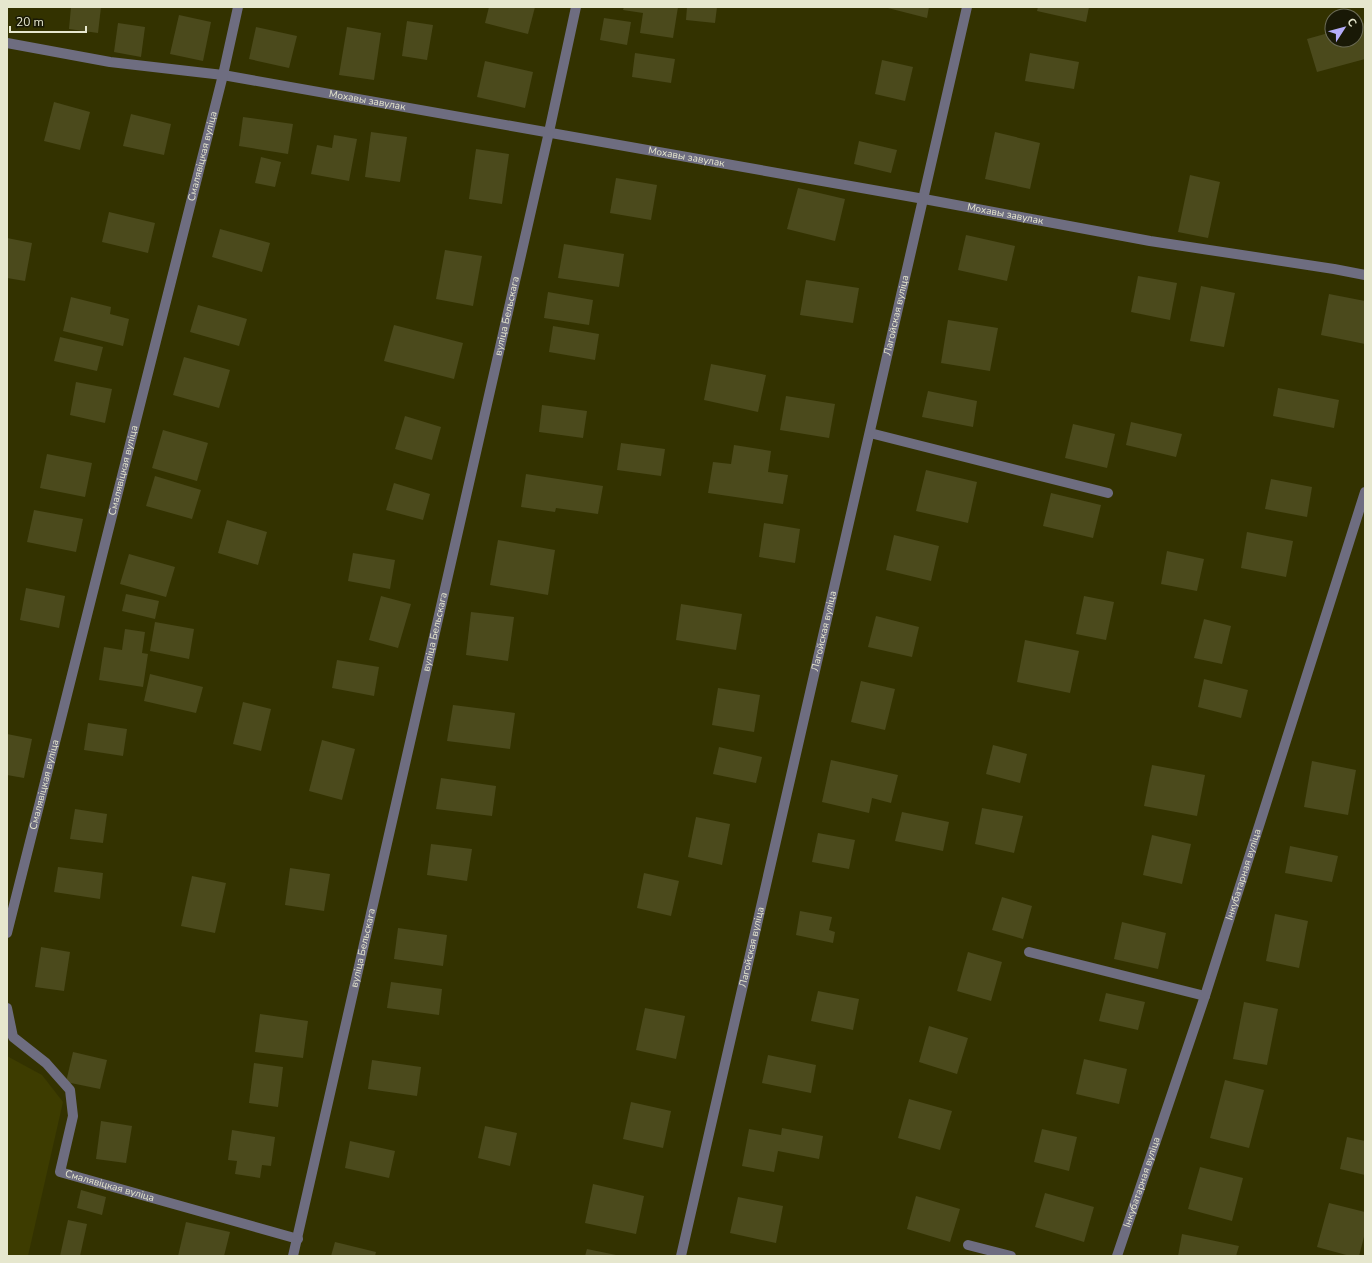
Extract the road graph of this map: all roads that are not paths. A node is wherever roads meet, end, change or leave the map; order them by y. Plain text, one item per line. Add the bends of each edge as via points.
1 (238, 7) edge
2 (576, 7) edge
3 (967, 7) edge
4 (7, 43) edge
5 (223, 75) junction
6 (549, 132) junction
7 (924, 199) junction
8 (1365, 275) edge
9 (870, 433) junction
10 (1365, 492) edge
11 (1108, 493) dead end
12 (7, 933) edge
13 (1028, 952) dead end
14 (1205, 996) junction
15 (7, 1008) edge
16 (298, 1239) junction
17 (968, 1245) dead end
18 (293, 1256) edge
19 (681, 1256) edge
20 (1011, 1256) edge
21 (1118, 1256) edge

1 - 5 street, Смалявіцкая вуліца
2 - 6 street, вуліца Бельскага
3 - 7 street, Лагойская вуліца
4 - 5 street, Мохавы завулак via 110,62
5 - 6 street, Мохавы завулак
5 - 12 street, Смалявіцкая вуліца
6 - 7 street, Мохавы завулак
6 - 16 street, вуліца Бельскага
7 - 8 street, Мохавы завулак via 1150,242
7 - 9 street, Лагойская вуліца
9 - 11 street
9 - 19 street, Лагойская вуліца
10 - 14 street, Інкубатарная вуліца
13 - 14 street
14 - 21 street, Інкубатарная вуліца
15 - 16 street, Смалявіцкая вуліца via 12,1037 46,1063 70,1090 73,1116 60,1172
16 - 18 street, вуліца Бельскага
17 - 20 street

